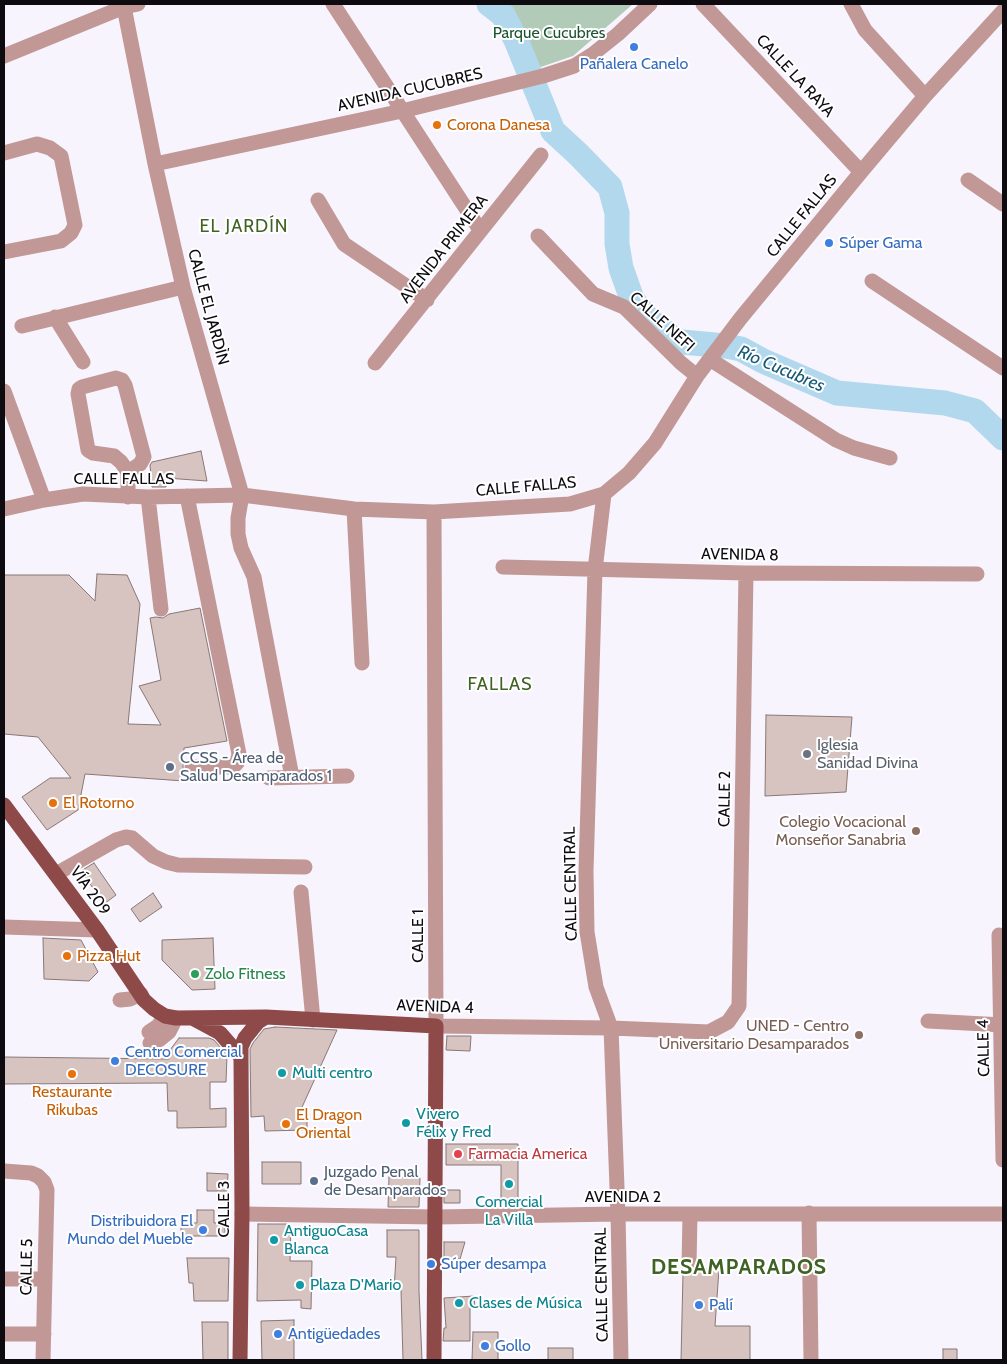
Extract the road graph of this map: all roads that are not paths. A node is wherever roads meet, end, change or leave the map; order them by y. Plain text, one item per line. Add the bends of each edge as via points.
1 (333, 4) edge
2 (650, 4) edge
3 (703, 4) edge
4 (851, 4) edge
5 (131, 6) edge
6 (1003, 11) edge
7 (4, 56) edge
8 (925, 96) junction
9 (402, 111) junction
10 (4, 152) edge
11 (541, 156) dead end
12 (155, 164) junction
13 (861, 172) junction
14 (968, 180) dead end
15 (318, 200) dead end
16 (1003, 204) edge
17 (480, 230) junction
18 (538, 236) dead end
19 (4, 252) edge
20 (872, 281) dead end
21 (183, 287) junction
22 (427, 300) junction
23 (55, 317) junction
24 (22, 326) dead end
25 (712, 358) junction
26 (83, 362) dead end
27 (375, 364) dead end
28 (1003, 368) edge
29 (697, 376) junction
30 (4, 391) edge
31 (890, 458) dead end
32 (128, 472) junction
33 (604, 494) junction
34 (242, 495) junction
35 (128, 496) junction
36 (187, 496) junction
37 (148, 497) junction
38 (44, 500) junction
39 (4, 509) edge
40 (354, 510) junction
41 (434, 512) junction
42 (503, 567) dead end
43 (595, 570) junction
44 (746, 574) junction
45 (977, 574) dead end
46 (161, 609) dead end
47 (362, 664) dead end
48 (192, 767) dead end
49 (347, 776) dead end
50 (292, 777) junction
51 (270, 778) dead end
52 (4, 805) edge
53 (305, 867) dead end
54 (56, 874) junction
55 (300, 892) dead end
56 (97, 930) junction
57 (14, 932) edge
58 (999, 935) dead end
59 (143, 997) junction
60 (120, 1000) dead end
61 (177, 1017) junction
62 (266, 1017) junction
63 (313, 1020) junction
64 (928, 1021) dead end
65 (728, 1022) joint
66 (1002, 1025) edge
67 (436, 1026) junction
68 (611, 1028) junction
69 (150, 1037) dead end
70 (241, 1057) junction
71 (1003, 1160) edge
72 (4, 1171) edge
73 (808, 1213) junction
74 (242, 1214) junction
75 (618, 1214) junction
76 (690, 1214) junction
77 (1003, 1214) edge
78 (436, 1217) junction
79 (689, 1266) dead end
80 (4, 1279) edge
81 (44, 1279) junction
82 (4, 1334) edge
83 (44, 1334) junction
84 (43, 1360) edge
85 (240, 1360) edge
86 (434, 1360) edge
87 (621, 1360) edge
88 (811, 1360) edge

1 - 9 street
2 - 9 street, AVENIDA CUCUBRES via 618,34 574,66
3 - 13 street, CALLE LA RAYA
4 - 8 street via 865,30
5 - 7 street
5 - 12 street, CALLE EL JARDÌN
6 - 8 street, CALLE FALLAS
8 - 13 street, CALLE FALLAS
9 - 12 street, AVENIDA CUCUBRES
9 - 17 street
10 - 19 street via 37,144 61,156 75,225 61,241
11 - 17 street, AVENIDA PRIMERA
12 - 21 street, CALLE EL JARDÌN
13 - 25 street, CALLE FALLAS via 740,319
14 - 16 street
15 - 22 street via 344,244
17 - 22 street, AVENIDA PRIMERA
18 - 29 street, CALLE NEFI via 593,294 624,307
20 - 28 street
21 - 23 street
21 - 34 street, CALLE EL JARDÌN
22 - 27 street, AVENIDA PRIMERA
23 - 24 street
23 - 26 street
25 - 29 street, CALLE FALLAS
25 - 31 street via 836,440
29 - 33 street, CALLE FALLAS via 654,443 629,473
30 - 38 street
32 - 32 street via 144,457 125,385 116,378 82,386 78,394 88,450 114,456
32 - 35 street
33 - 41 street, CALLE FALLAS via 570,504
33 - 43 street, CALLE CENTRAL
34 - 36 street, CALLE FALLAS
34 - 40 street, CALLE FALLAS
34 - 50 street via 238,534 258,592
35 - 37 street, CALLE FALLAS
35 - 38 street, CALLE FALLAS via 83,494
36 - 37 street, CALLE FALLAS
36 - 48 street via 239,754 233,767
37 - 46 street
38 - 39 street, CALLE FALLAS
40 - 41 street, CALLE FALLAS
40 - 47 street
41 - 67 street, CALLE 1
42 - 43 street, AVENIDA 8
43 - 44 street, AVENIDA 8
43 - 68 street, CALLE CENTRAL via 586,871 588,932 596,986
44 - 45 street, AVENIDA 8
44 - 65 street, CALLE 2 via 739,1006
49 - 50 street
50 - 51 street
52 - 54 main road, VÍA 209
53 - 54 street via 178,865 153,856 132,838 126,837
54 - 56 main road, VÍA 209
55 - 63 street
56 - 57 street
56 - 59 main road, VÍA 209 via 124,979
58 - 66 street, CALLE 4
59 - 60 street
59 - 61 main road via 154,1009
61 - 62 main road, AVENIDA 4
61 - 69 street via 169,1032 159,1040
61 - 70 main road via 220,1033
62 - 63 main road, AVENIDA 4
62 - 70 main road, CALLE 3 via 245,1038
63 - 67 main road, AVENIDA 4
64 - 66 street
65 - 68 street, AVENIDA 4 via 709,1032
66 - 71 street, CALLE 4
67 - 68 street, AVENIDA 4
67 - 78 main road, CALLE 1
68 - 75 street, CALLE CENTRAL
70 - 74 main road, CALLE 3
72 - 81 street, CALLE 5 via 22,1171 38,1176 47,1190
73 - 76 street, AVENIDA 2
73 - 77 street, AVENIDA 2
73 - 88 street
74 - 78 street, AVENIDA 2
74 - 85 main road, CALLE 3
75 - 76 street, AVENIDA 2
75 - 78 street, AVENIDA 2
75 - 87 street, CALLE CENTRAL
76 - 79 street
78 - 86 main road, CALLE 1
80 - 81 street
81 - 83 street, CALLE 5
82 - 83 street
83 - 84 street, CALLE 5

